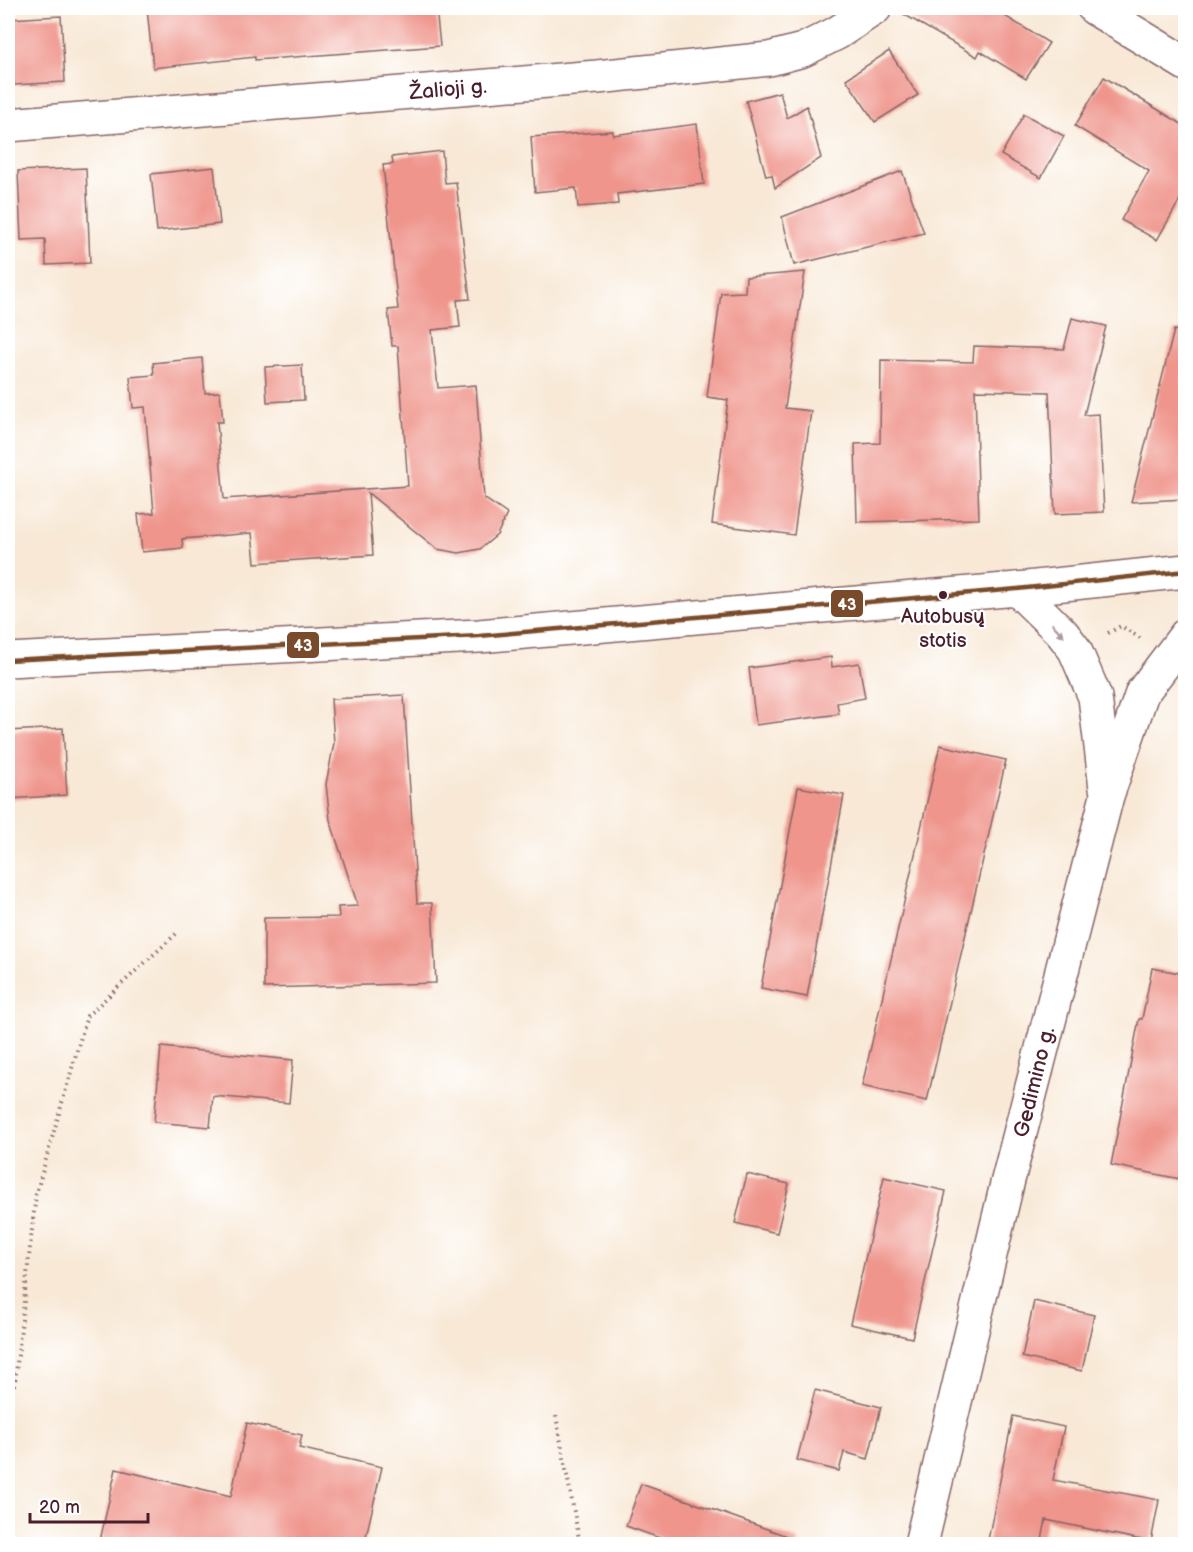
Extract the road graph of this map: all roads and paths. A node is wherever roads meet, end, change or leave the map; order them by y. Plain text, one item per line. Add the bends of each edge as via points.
1 (875, 8) edge
2 (1094, 8) edge
3 (1185, 64) edge
4 (8, 125) edge
5 (1185, 571) edge
6 (1017, 589) junction
7 (1177, 646) edge
8 (1075, 650) junction
9 (8, 660) edge
10 (1107, 796) junction
11 (176, 934) dead end
12 (8, 1403) edge
13 (556, 1416) dead end
14 (580, 1545) edge
15 (921, 1545) edge

1 - 4 main road, Žalioji g. via 803,50 769,59 585,78
2 - 3 main road
5 - 6 main road
6 -> 8 main road
6 - 9 main road via 479,636
7 - 8 path via 1121,626
7 - 10 main road, Gedimino g. via 1142,693
8 - 10 main road via 1095,697
10 - 15 main road, Gedimino g. via 1007,1184
11 - 12 path via 87,1016 36,1194 15,1382
13 - 14 path

